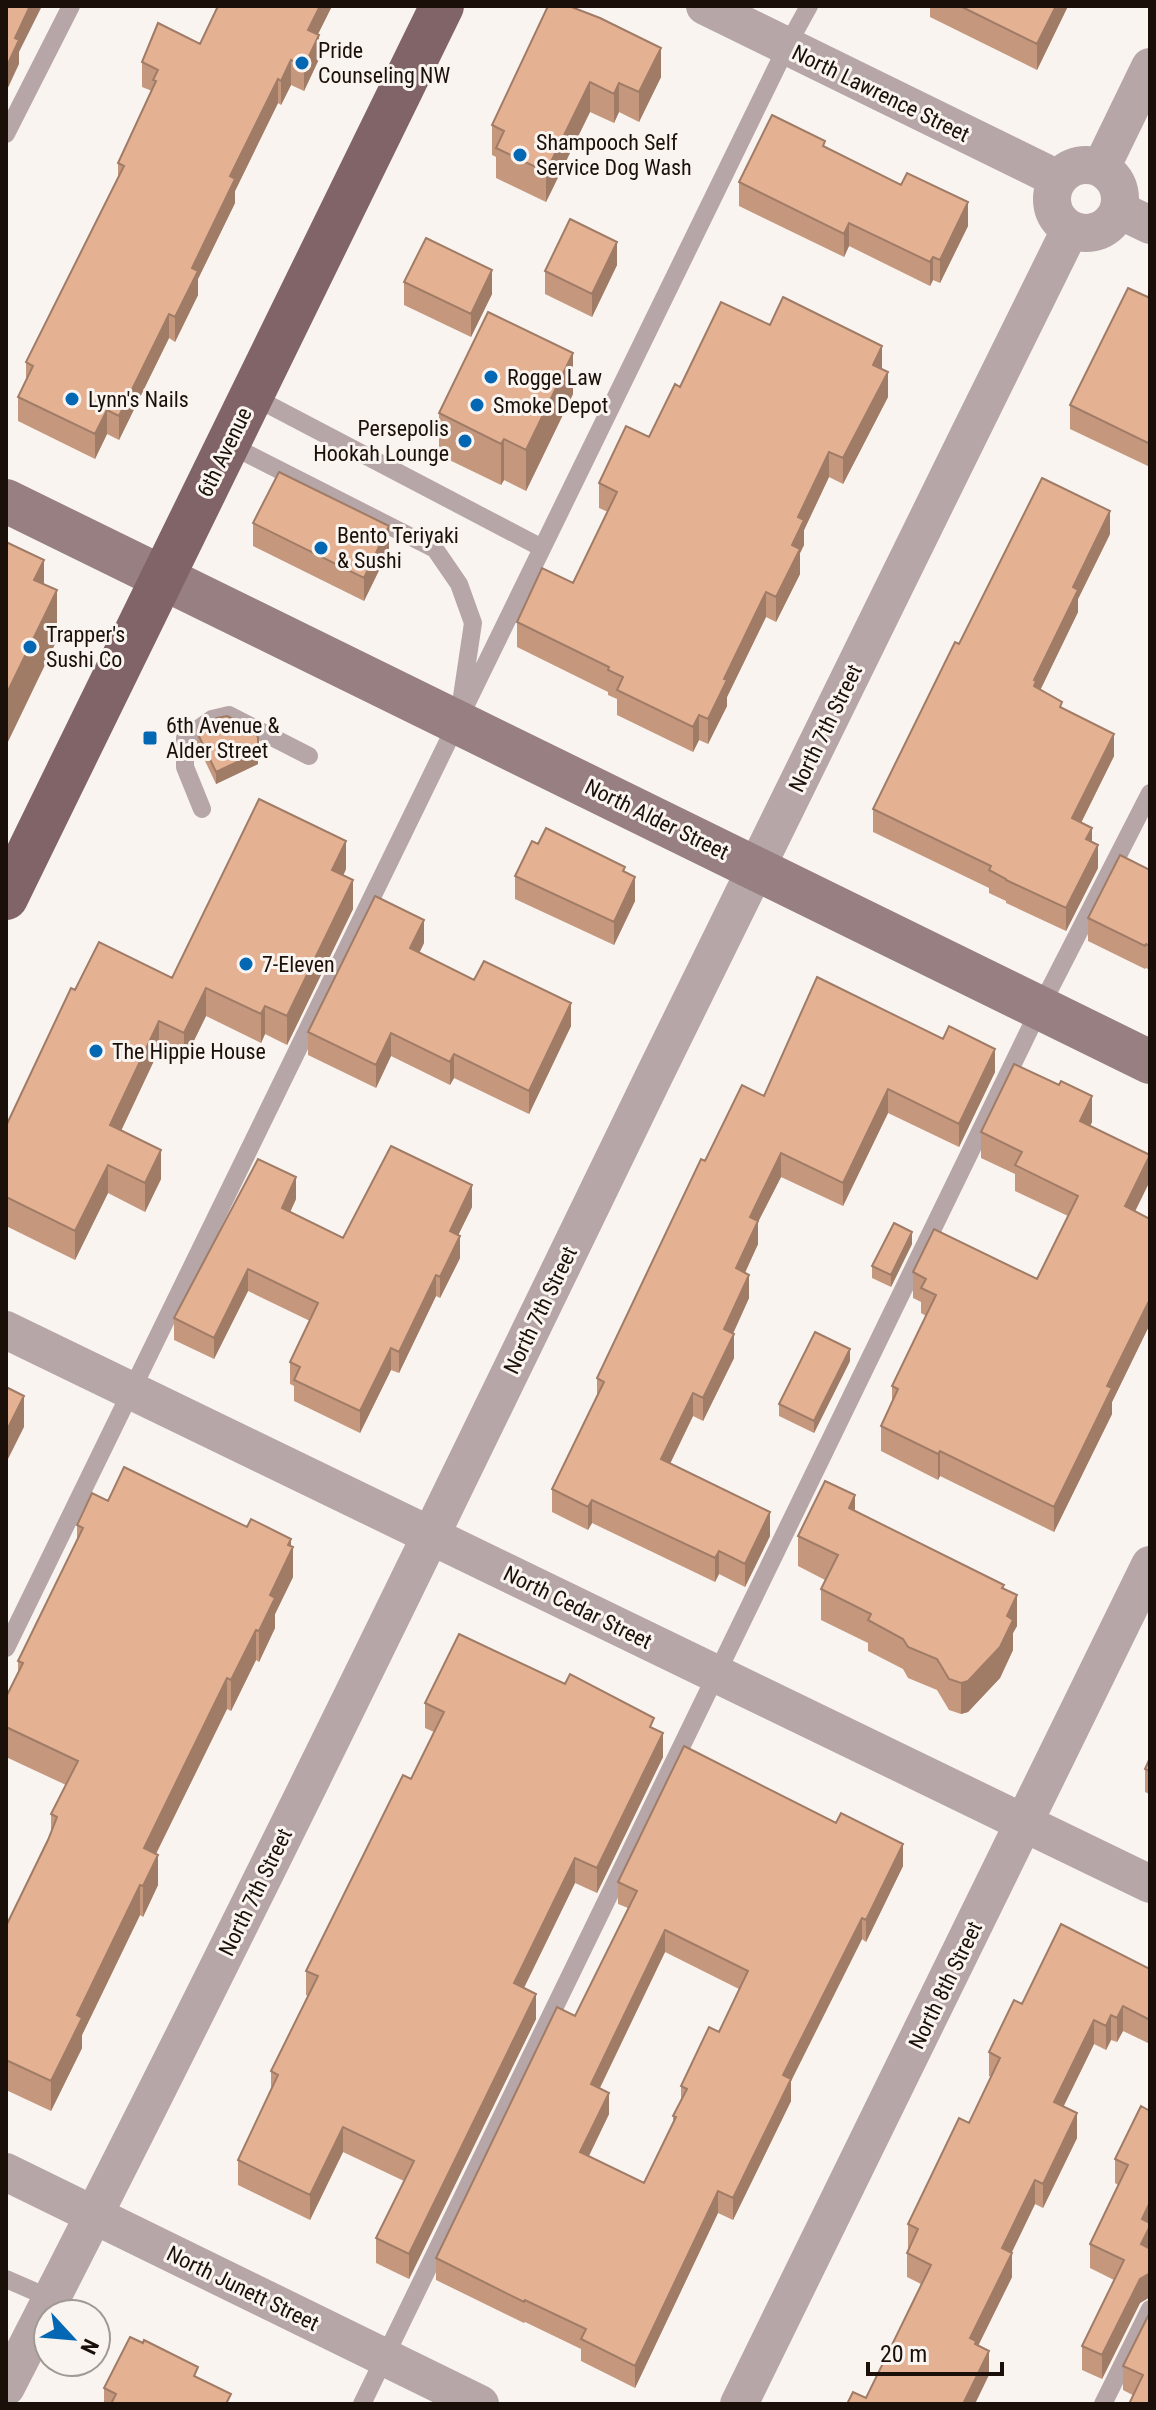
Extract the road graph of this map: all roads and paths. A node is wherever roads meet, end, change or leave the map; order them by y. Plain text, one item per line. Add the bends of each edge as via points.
1 (71, 6) edge
2 (442, 6) edge
3 (705, 6) edge
4 (809, 6) edge
5 (787, 46) junction
6 (1150, 67) edge
7 (6, 134) edge
8 (1101, 168) junction
9 (1058, 179) junction
10 (1134, 218) edge
11 (1070, 230) junction
12 (252, 396) junction
13 (228, 444) junction
14 (6, 501) edge
15 (542, 548) junction
16 (163, 578) junction
17 (458, 722) junction
18 (309, 756) dead end
19 (1150, 793) edge
20 (202, 809) dead end
21 (756, 867) junction
22 (6, 898) edge
23 (1040, 1008) junction
24 (1150, 1062) edge
25 (6, 1330) edge
26 (131, 1390) junction
27 (431, 1535) junction
28 (1150, 1565) edge
29 (6, 1648) edge
30 (716, 1674) junction
31 (1024, 1823) junction
32 (1150, 1884) edge
33 (6, 2172) edge
34 (95, 2215) junction
35 (6, 2279) edge
36 (50, 2298) edge
37 (53, 2298) edge
38 (1150, 2309) edge
39 (32, 2337) edge
40 (385, 2357) junction
41 (6, 2387) edge
42 (362, 2404) edge
43 (480, 2404) edge
44 (739, 2404) edge
45 (1103, 2404) edge

1 - 7 lane
2 - 12 main road, 6th Avenue
3 - 5 street, North Lawrence Street
4 - 5 lane
5 - 9 street, North Lawrence Street
5 - 15 lane
6 - 8 street
8 - 9 street via 1082,165
8 - 10 street via 1115,181 1120,200
9 - 11 street via 1051,202
10 - 11 street via 1114,220 1093,233
11 - 21 street, North 7th Street
12 - 13 main road, 6th Avenue
12 - 15 lane
13 - 16 main road, 6th Avenue
13 - 17 lane via 435,549 459,584 473,623
14 - 16 street, North Alder Street
15 - 17 lane
16 - 17 street, North Alder Street
16 - 22 main road, 6th Avenue
17 - 21 street, North Alder Street
17 - 26 lane
18 - 20 lane via 229,715 212,719 185,738 185,767
19 - 23 lane
21 - 23 street, North Alder Street
21 - 27 street, North 7th Street
23 - 24 street, North Alder Street
23 - 30 lane
25 - 26 street, North Cedar Street
26 - 27 street, North Cedar Street
26 - 29 lane
27 - 30 street, North Cedar Street
27 - 34 street, North 7th Street
28 - 31 street, North 8th Street
30 - 31 street, North Cedar Street
30 - 40 lane
31 - 32 street, North Cedar Street
31 - 44 street, North 8th Street
33 - 34 street, North Junett Street
34 - 37 street, North 7th Street
34 - 40 street, North Junett Street
35 - 36 lane
38 - 45 lane
39 - 41 street, North 7th Street
40 - 42 lane
40 - 43 street, North Junett Street

